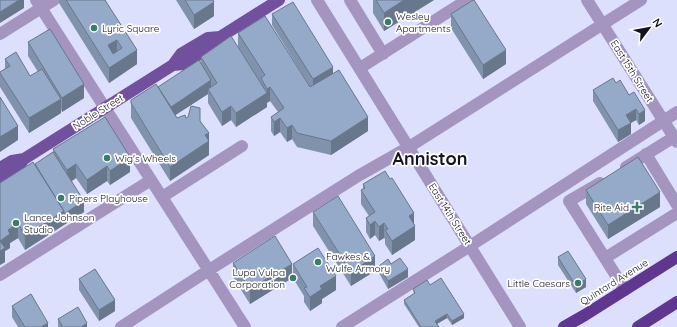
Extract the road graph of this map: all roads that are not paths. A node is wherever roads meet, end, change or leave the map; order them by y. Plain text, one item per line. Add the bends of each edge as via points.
1 (54, 0) edge
2 (279, 0) edge
3 (317, 0) edge
4 (350, 0) edge
5 (466, 0) edge
6 (587, 0) edge
7 (641, 0) edge
8 (39, 4) edge
9 (602, 24) junction
10 (0, 34) edge
11 (383, 54) junction
12 (360, 68) junction
13 (105, 108) junction
14 (677, 112) edge
15 (663, 121) junction
16 (675, 139) edge
17 (242, 146) dead end
18 (409, 147) junction
19 (646, 154) junction
20 (24, 159) junction
21 (0, 168) edge
22 (0, 179) edge
23 (151, 180) junction
24 (162, 197) junction
25 (677, 205) edge
26 (677, 213) edge
27 (470, 246) junction
28 (677, 256) edge
29 (605, 258) junction
30 (208, 270) junction
31 (0, 275) edge
32 (625, 290) junction
33 (677, 302) edge
34 (122, 327) edge
35 (245, 327) edge
36 (342, 327) edge
37 (520, 327) edge
38 (564, 327) edge
39 (638, 327) edge

1 - 8 street
2 - 13 main road, Noble Street via 220,36 208,38 181,54 173,65
3 - 12 street, East 14th Street
4 - 11 street
5 - 11 street
6 - 9 street, East 15th Street
7 - 9 street
8 - 10 street
8 - 13 street
9 - 15 street, East 15th Street
9 - 18 street
11 - 12 street
12 - 18 street, East 14th Street
13 - 20 main road, Noble Street
13 - 23 street
14 - 15 street
15 - 16 street, East 15th Street
15 - 27 street
16 - 19 street
17 - 24 street
18 - 27 street, East 14th Street
18 - 30 street
19 - 25 street
19 - 29 street via 569,201
20 - 21 main road, Noble Street via 12,161
20 - 22 main road, Noble Street via 18,167
23 - 24 street
23 - 31 street
24 - 30 street
26 - 29 street
27 - 36 street
27 - 37 street, East 14th Street
28 - 32 highway, Quintard Avenue
29 - 32 street
30 - 34 street
30 - 35 street
32 - 38 highway, Quintard Avenue
33 - 39 highway

